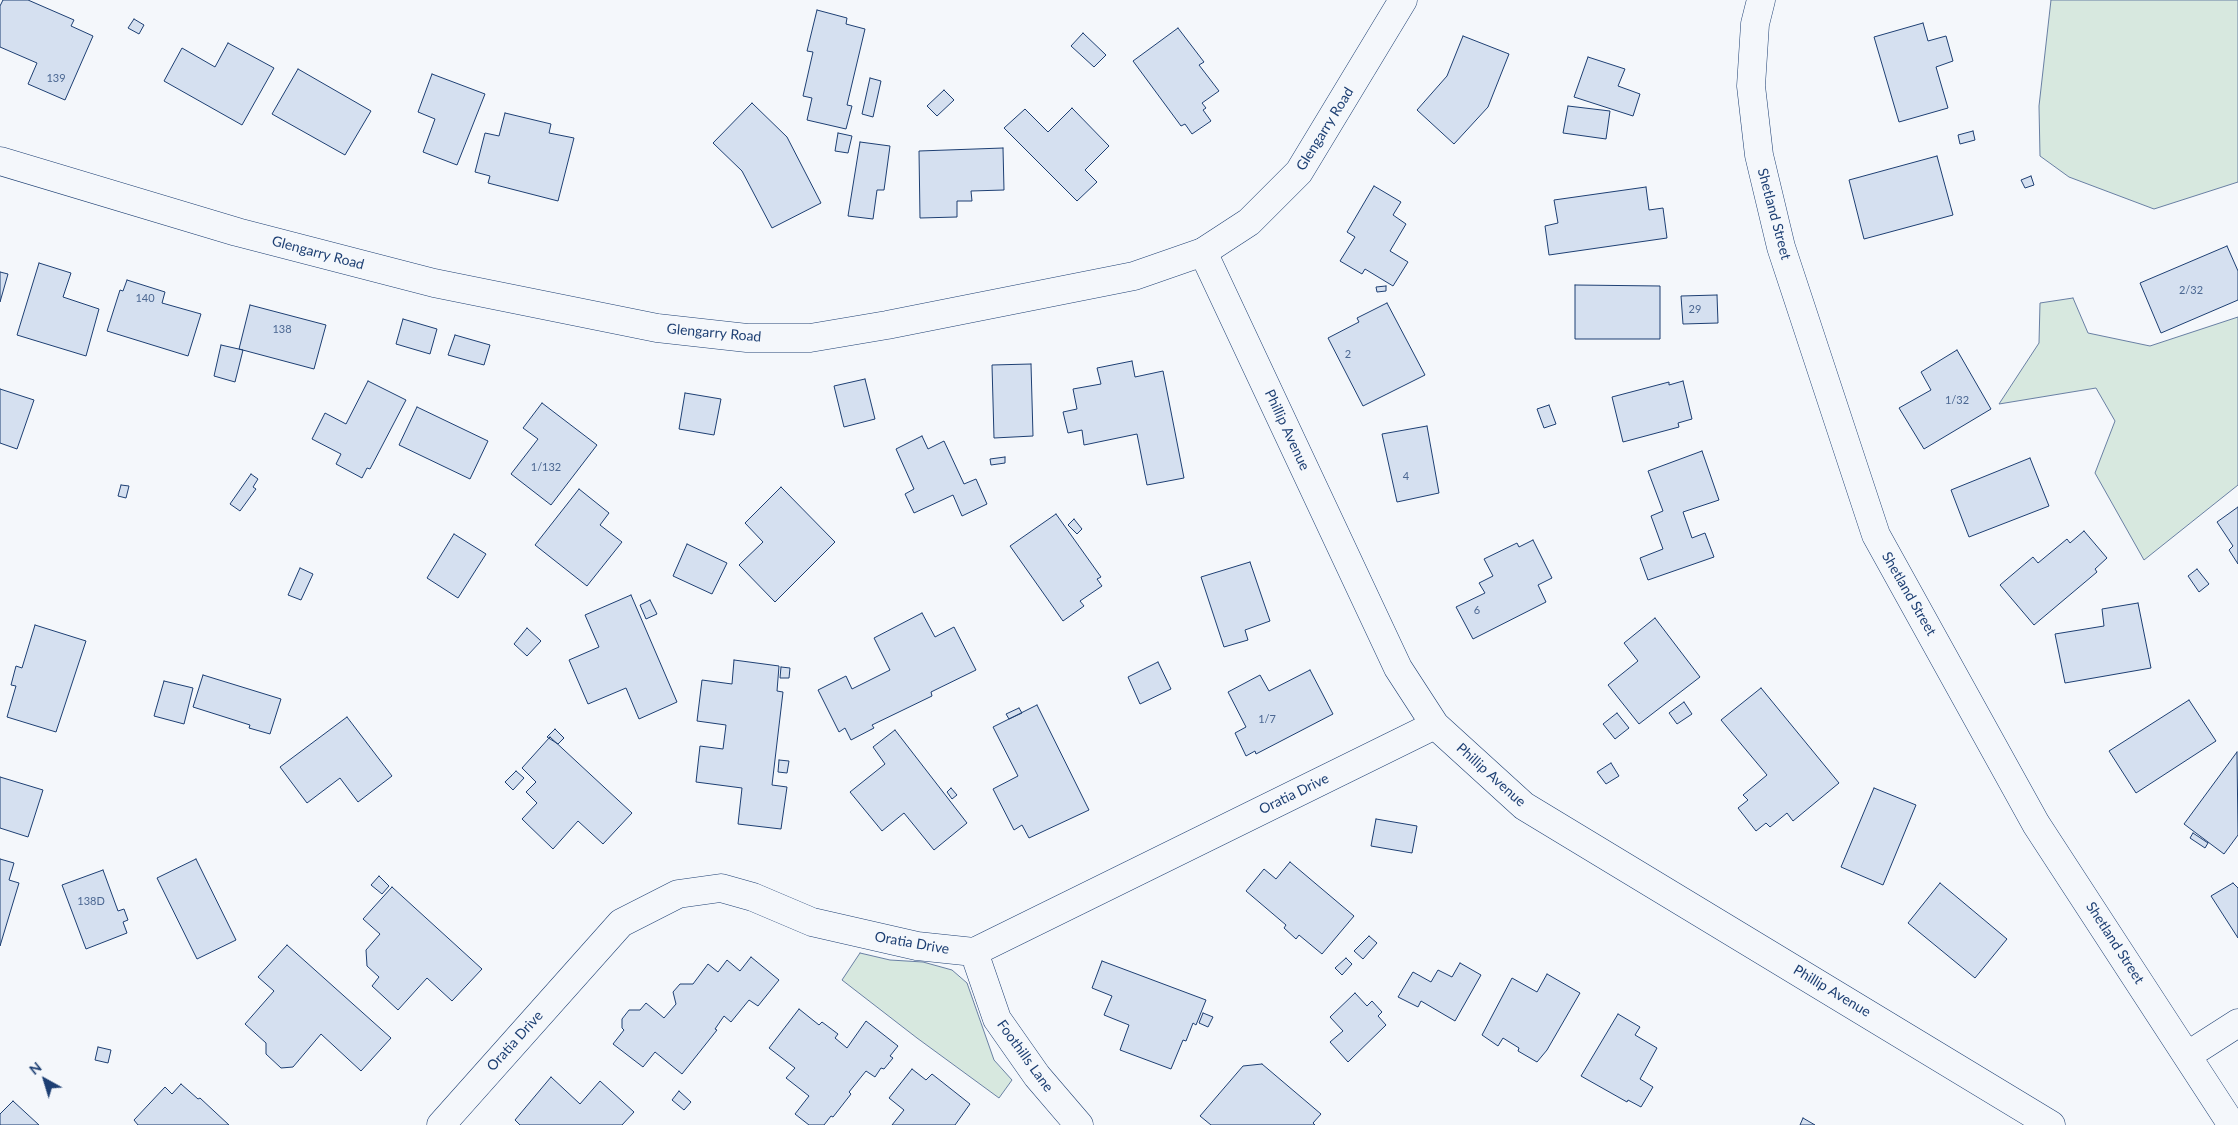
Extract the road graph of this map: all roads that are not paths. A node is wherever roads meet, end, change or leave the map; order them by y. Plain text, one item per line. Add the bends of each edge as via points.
1 (1403, 0) edge
2 (1761, 0) edge
3 (0, 161) edge
4 (1203, 252) junction
5 (1435, 725) junction
6 (974, 952) junction
7 (2238, 1023) edge
8 (2188, 1055) junction
9 (441, 1125) edge
10 (1079, 1125) edge
11 (2051, 1125) edge
12 (2232, 1125) edge

1 - 4 street, Glengarry Road via 1299,172 1249,222
2 - 8 street, Shetland Street via 1751,86 1759,155 1781,247 1876,535 2036,824
3 - 4 street, Glengarry Road via 237,232 434,284 657,328 747,338 810,338 887,325 1134,276
4 - 5 street, Phillip Avenue via 1398,668
5 - 6 street, Oratia Drive
5 - 11 street, Phillip Avenue via 1524,806
6 - 9 street, Oratia Drive via 917,946 812,922 753,897 721,888 678,894 621,923
6 - 10 street, Foothills Lane via 997,1019 1037,1076
7 - 8 street
8 - 12 street, Shetland Street

